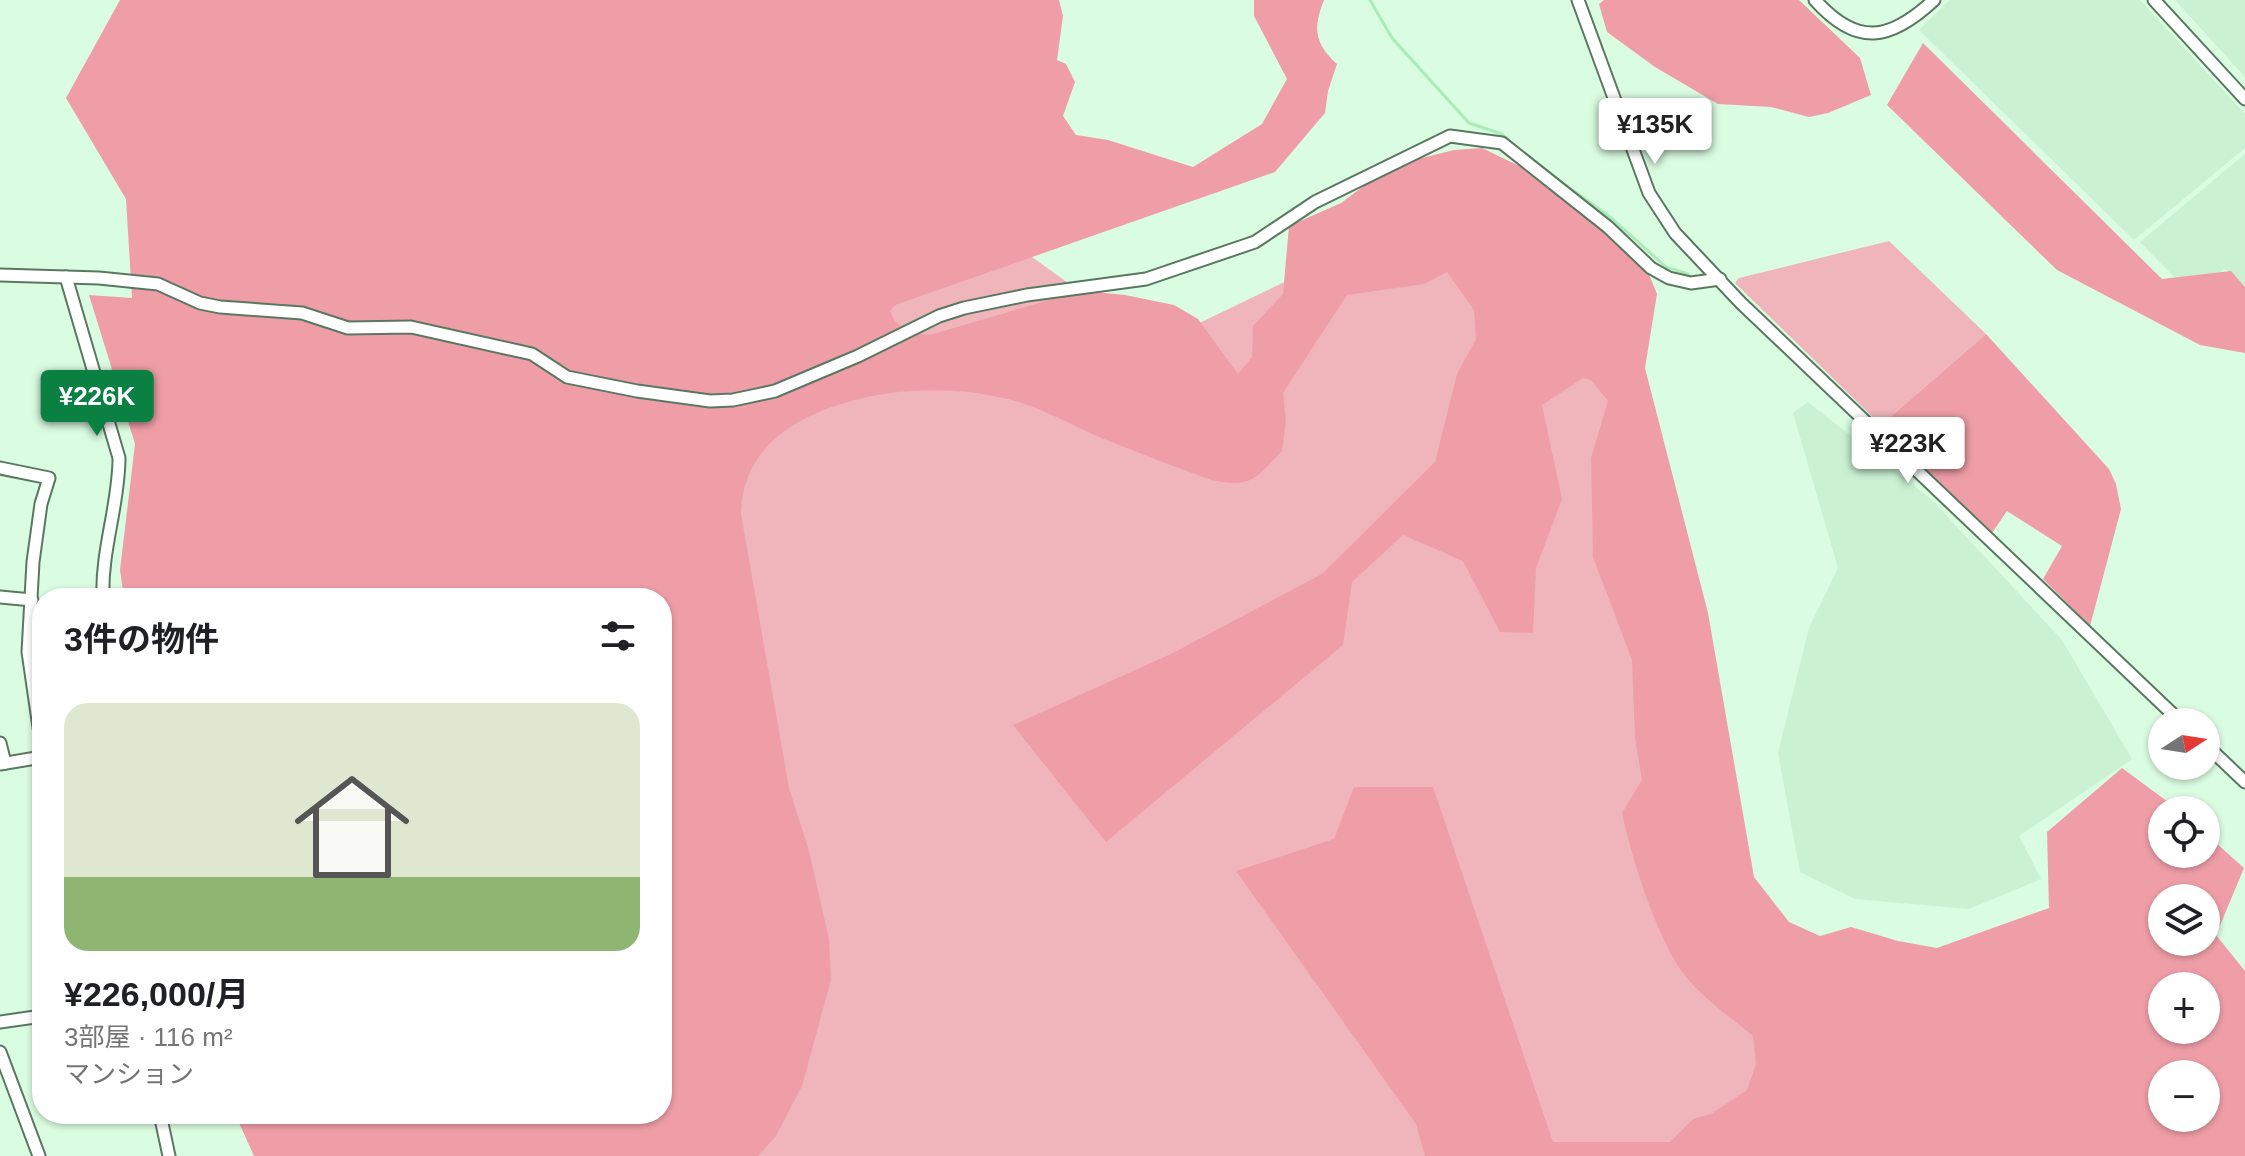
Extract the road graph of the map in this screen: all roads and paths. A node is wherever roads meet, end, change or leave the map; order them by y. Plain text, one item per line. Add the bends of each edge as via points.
1 (1578, 0) edge
2 (1815, 0) edge
3 (1934, 0) edge
4 (2154, 0) edge
5 (2245, 99) edge
6 (0, 275) edge
7 (66, 277) junction
8 (1720, 279) junction
9 (0, 468) edge
10 (32, 588) edge
11 (104, 588) edge
12 (0, 597) edge
13 (32, 600) joint
14 (32, 679) edge
15 (2166, 708) edge
16 (0, 743) edge
17 (2220, 758) edge
18 (32, 759) edge
19 (3, 764) edge
20 (2245, 782) edge
21 (32, 1017) edge
22 (0, 1022) edge
23 (0, 1052) edge
24 (162, 1124) edge
25 (39, 1156) edge
26 (169, 1156) edge

1 - 8 street via 1640,176 1675,233
2 - 3 street via 1843,26 1879,34 1900,27
4 - 5 street
6 - 7 street
7 - 8 street via 158,284 200,303 302,313 348,328 411,327 532,354 567,377 691,399 733,400 775,391 964,308 1146,279 1255,242 1315,202 1450,136 1502,143 1669,278 1691,283
7 - 11 street via 119,458
8 - 15 street
9 - 10 street via 49,478 41,504
12 - 13 street
13 - 14 street
16 - 19 street
17 - 20 street
18 - 19 street
21 - 22 street
23 - 25 street
24 - 26 street

